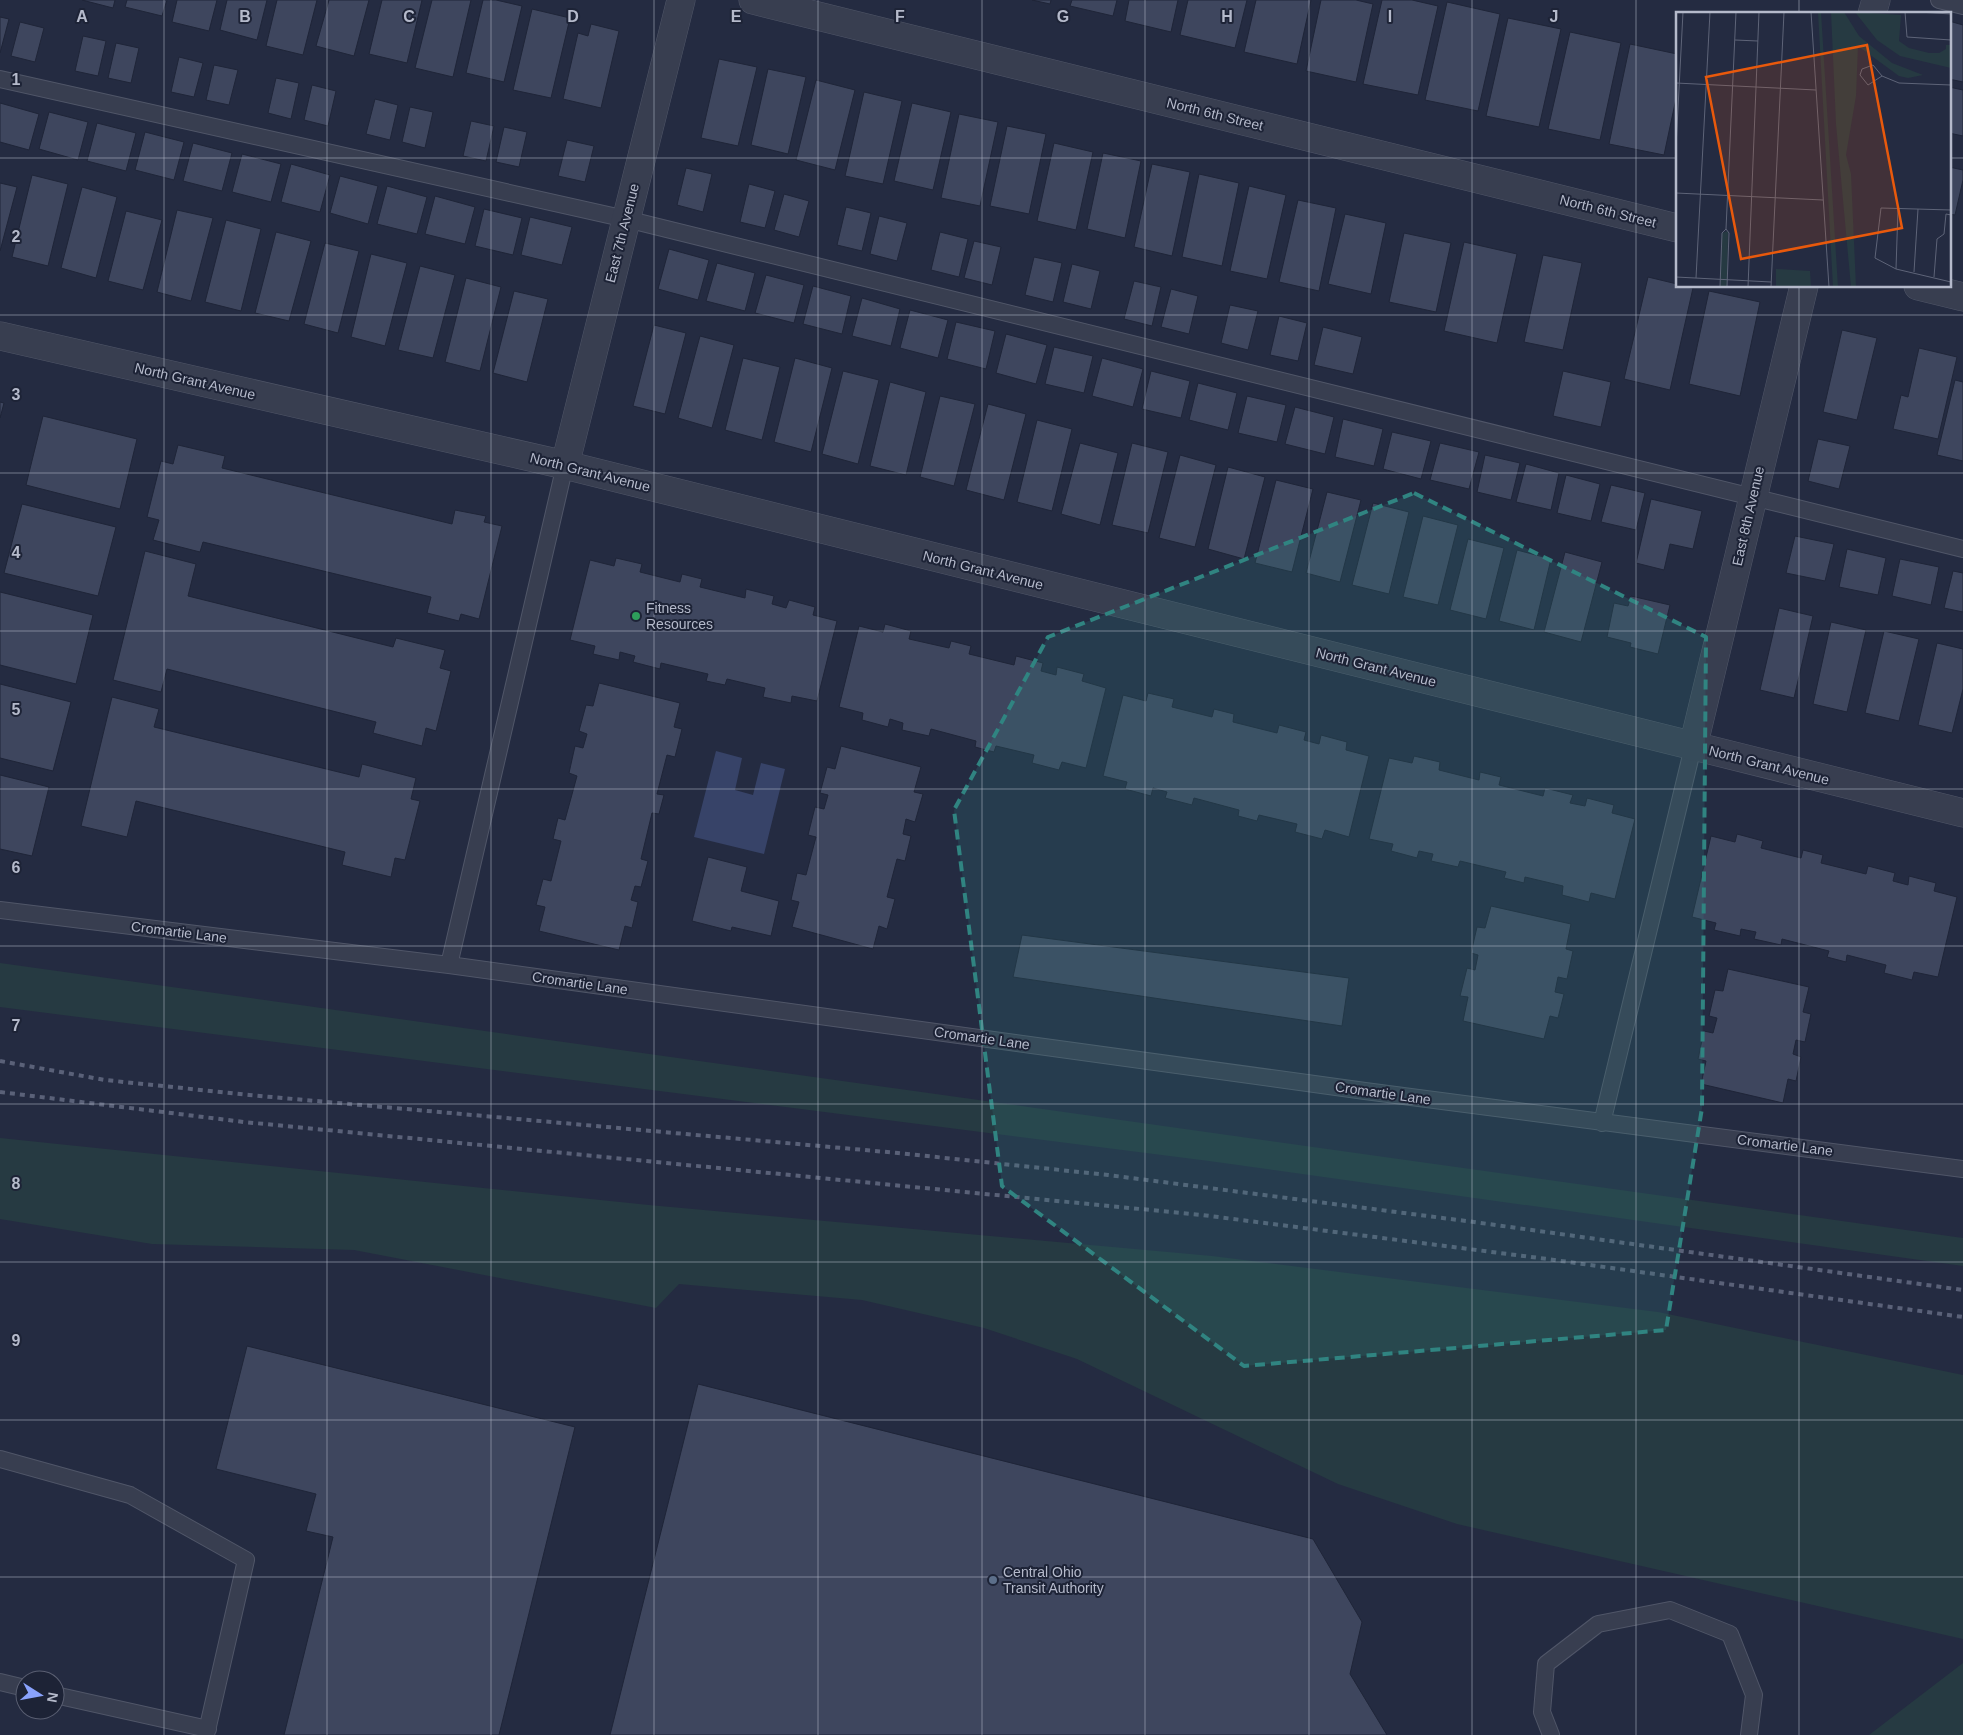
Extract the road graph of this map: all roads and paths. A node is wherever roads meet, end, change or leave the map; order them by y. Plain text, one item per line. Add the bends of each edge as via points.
1 (681, 0) edge
2 (753, 0) edge
3 (1939, 0) edge
4 (1963, 6) edge
5 (0, 79) edge
6 (626, 219) junction
7 (1676, 228) edge
8 (1804, 288) edge
9 (1926, 288) edge
10 (1963, 297) edge
11 (0, 336) edge
12 (565, 466) junction
13 (1753, 496) junction
14 (1963, 549) edge
15 (1693, 747) junction
16 (1963, 813) edge
17 (0, 910) edge
18 (449, 965) junction
19 (1602, 1123) junction
20 (1963, 1169) edge
21 (0, 1459) edge
22 (0, 1682) edge
23 (15, 1686) edge
24 (65, 1697) edge
25 (207, 1732) edge
26 (1551, 1735) edge
27 (1749, 1735) edge

1 - 6 street, East 7th Avenue
2 - 7 street, North 6th Street
3 - 4 lane
5 - 6 lane
6 - 12 street, East 7th Avenue
6 - 13 lane
8 - 13 street, East 8th Avenue
9 - 10 street
11 - 12 street, North Grant Avenue
12 - 15 street, North Grant Avenue
12 - 18 lane
13 - 14 lane
13 - 15 street, East 8th Avenue
15 - 16 street, North Grant Avenue
15 - 19 lane
17 - 18 lane, Cromartie Lane
18 - 19 lane, Cromartie Lane
19 - 20 lane, Cromartie Lane
21 - 25 lane via 130,1494 246,1560
22 - 23 lane
24 - 25 lane
26 - 27 lane via 1542,1712 1546,1664 1598,1624 1670,1610 1730,1634 1754,1695

